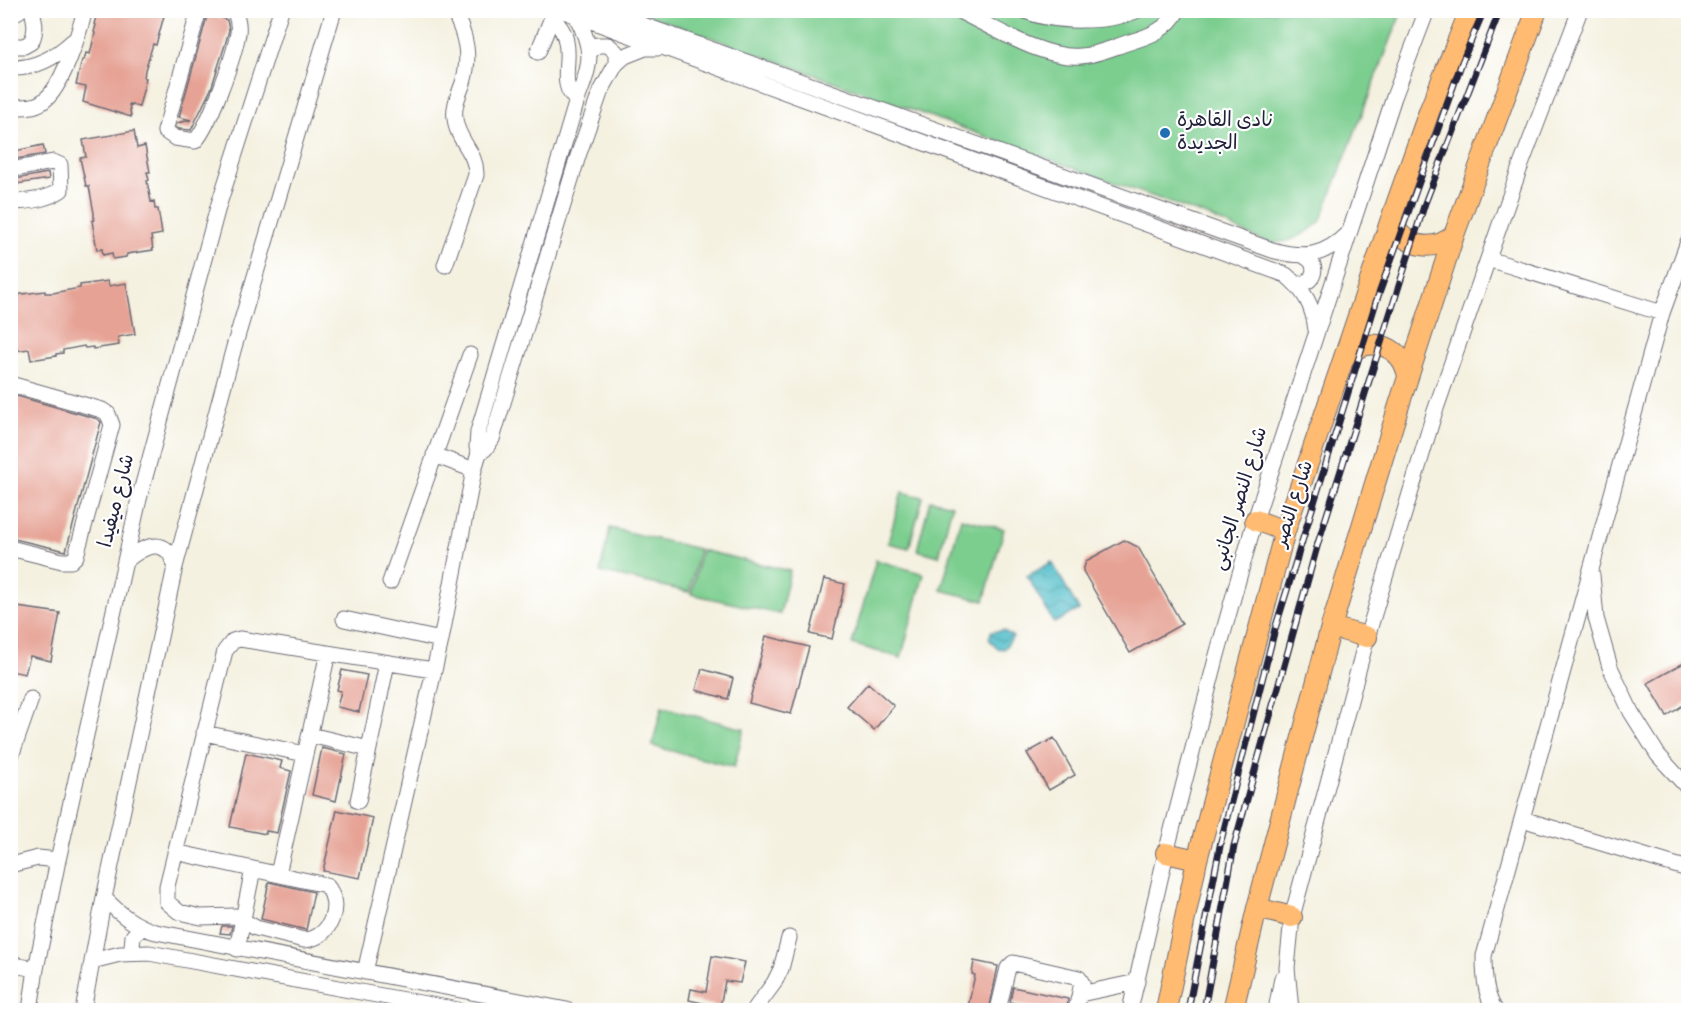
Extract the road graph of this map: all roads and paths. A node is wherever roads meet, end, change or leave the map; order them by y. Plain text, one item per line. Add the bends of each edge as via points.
1 (20, 10) edge
2 (32, 10) edge
3 (85, 10) edge
4 (199, 10) edge
5 (234, 10) edge
6 (282, 10) edge
7 (334, 10) edge
8 (453, 10) edge
9 (601, 10) edge
10 (957, 10) edge
11 (1023, 10) edge
12 (1138, 10) edge
13 (1178, 10) edge
14 (1427, 10) edge
15 (1470, 10) edge
16 (1537, 10) edge
17 (1580, 10) edge
18 (556, 13) edge
19 (10, 16) edge
20 (576, 16) junction
21 (77, 37) junction
22 (10, 45) edge
23 (667, 49) junction
24 (538, 52) dead end
25 (589, 53) junction
26 (616, 64) junction
27 (10, 68) edge
28 (577, 100) junction
29 (12, 106) edge
30 (10, 170) edge
31 (10, 201) edge
32 (1391, 219) junction
33 (1350, 231) junction
34 (1454, 235) junction
35 (1689, 242) edge
36 (1304, 256) junction
37 (1488, 259) junction
38 (445, 265) dead end
39 (1297, 284) junction
40 (1662, 313) junction
41 (1317, 333) junction
42 (470, 355) dead end
43 (1344, 357) junction
44 (1408, 376) junction
45 (10, 384) edge
46 (479, 453) junction
47 (434, 455) junction
48 (474, 470) junction
49 (1255, 520) junction
50 (1285, 531) junction
51 (10, 548) edge
52 (125, 562) junction
53 (1591, 566) junction
54 (175, 567) junction
55 (390, 582) dead end
56 (344, 619) dead end
57 (1331, 627) junction
58 (1367, 637) junction
59 (441, 640) junction
60 (328, 653) junction
61 (387, 663) junction
62 (434, 670) junction
63 (31, 699) dead end
64 (204, 733) junction
65 (310, 735) junction
66 (369, 749) junction
67 (306, 754) junction
68 (10, 759) edge
69 (1689, 788) edge
70 (358, 801) dead end
71 (1522, 819) junction
72 (175, 852) junction
73 (1166, 853) junction
74 (58, 860) junction
75 (1197, 860) junction
76 (10, 865) edge
77 (253, 869) junction
78 (1689, 869) edge
79 (278, 874) junction
80 (104, 898) junction
81 (1257, 908) junction
82 (1292, 918) junction
83 (243, 919) junction
84 (142, 928) junction
85 (789, 938) dead end
86 (237, 949) junction
87 (1288, 951) junction
88 (135, 952) junction
89 (264, 953) junction
90 (10, 961) edge
91 (92, 961) junction
92 (36, 969) junction
93 (365, 972) junction
94 (260, 974) junction
95 (1137, 982) junction
96 (1080, 994) junction
97 (30, 1011) edge
98 (83, 1011) edge
99 (458, 1011) edge
100 (567, 1011) edge
101 (754, 1011) edge
102 (998, 1011) edge
103 (1076, 1011) edge
104 (1130, 1011) edge
105 (1166, 1011) edge
106 (1233, 1011) edge
107 (1276, 1011) edge
108 (1291, 1011) edge
109 (1495, 1011) edge

1 - 19 street
2 - 22 street via 35,30 31,42
3 - 21 street
4 - 5 street via 165,131 175,138 195,141 210,116 238,36
6 - 52 street, شارع ميفيدا via 218,207
7 - 54 street via 234,347
8 - 38 street via 468,45 454,119 474,158 476,175
9 - 36 street via 1260,246
10 - 13 street via 1046,52 1064,56 1099,52 1154,34
11 - 12 street via 1046,18 1081,21
14 - 33 street, شارع النصر الجانبى
15 - 32 main road, شارع النصر
16 - 34 main road
17 - 37 street
18 - 20 street
18 - 24 street
18 - 28 street via 566,38 566,86
20 - 23 street
20 - 25 street via 586,33
21 - 27 street via 61,53 40,63
21 - 29 street via 56,86 46,99 33,107
23 - 26 street via 634,51
23 - 39 street via 1286,275
25 - 26 street via 597,45 608,45 616,52
25 - 28 street via 588,73
26 - 46 street via 600,93 578,156 492,439
28 - 46 street via 478,432
30 - 31 street via 53,162 60,165 61,190 26,202
32 - 34 main road via 1404,239 1418,246 1434,246
32 - 43 main road, شارع النصر
33 - 36 street via 1322,252
33 - 41 street, شارع النصر الجانبى
34 - 44 main road
35 - 40 street
36 - 39 street via 1312,261 1314,271 1310,280
37 - 40 street
37 - 58 street via 1434,414
39 - 41 street via 1308,299
40 - 53 street
41 - 49 street, شارع النصر الجانبى
42 - 47 street
43 - 44 main road via 1358,347 1382,346 1402,360
43 - 50 main road, شارع النصر
44 - 57 main road
45 - 51 street via 102,410 112,424 76,556 66,562
46 - 48 street
47 - 48 street
47 - 55 street
48 - 59 street
49 - 50 main road
49 - 73 street, شارع النصر الجانبى
50 - 75 main road, شارع النصر
52 - 54 street via 143,548 155,546 166,550
52 - 74 street, شارع ميفيدا
53 - 69 street via 1596,618 1610,667 1636,721 1658,755
53 - 71 street
54 - 80 street
56 - 59 street
57 - 58 main road
57 - 81 main road
58 - 82 street
59 - 62 street
60 - 61 street
60 - 64 street via 233,641 225,651
60 - 65 street
61 - 62 street
61 - 66 street
62 - 93 street
63 - 68 street
64 - 67 street
64 - 72 street
65 - 66 street
65 - 67 street
66 - 70 street
67 - 79 street
71 - 78 street
71 - 109 street via 1484,956 1484,980
72 - 77 street
72 - 83 street via 166,892 170,906 201,917
73 - 75 main road
73 - 95 street, شارع النصر الجانبى
74 - 76 street via 28,859
74 - 92 street, شارع ميفيدا
75 - 105 main road, شارع النصر
77 - 79 street
77 - 83 street
79 - 83 street via 326,885 333,904 328,929 317,938 304,940 256,928
80 - 84 street
80 - 91 street
81 - 82 main road
81 - 106 main road
82 - 87 street
83 - 86 street
84 - 86 street
84 - 88 street via 132,941
85 - 101 street via 781,969
86 - 89 street
87 - 107 street
87 - 108 street
88 - 91 street
88 - 94 street
89 - 93 street
89 - 94 street
90 - 92 street
91 - 98 street
92 - 97 street, شارع ميفيدا
93 - 100 street
94 - 99 street
95 - 96 street
95 - 104 street, شارع النصر الجانبى
96 - 102 street via 1082,984 1076,977 1013,963
96 - 103 street

